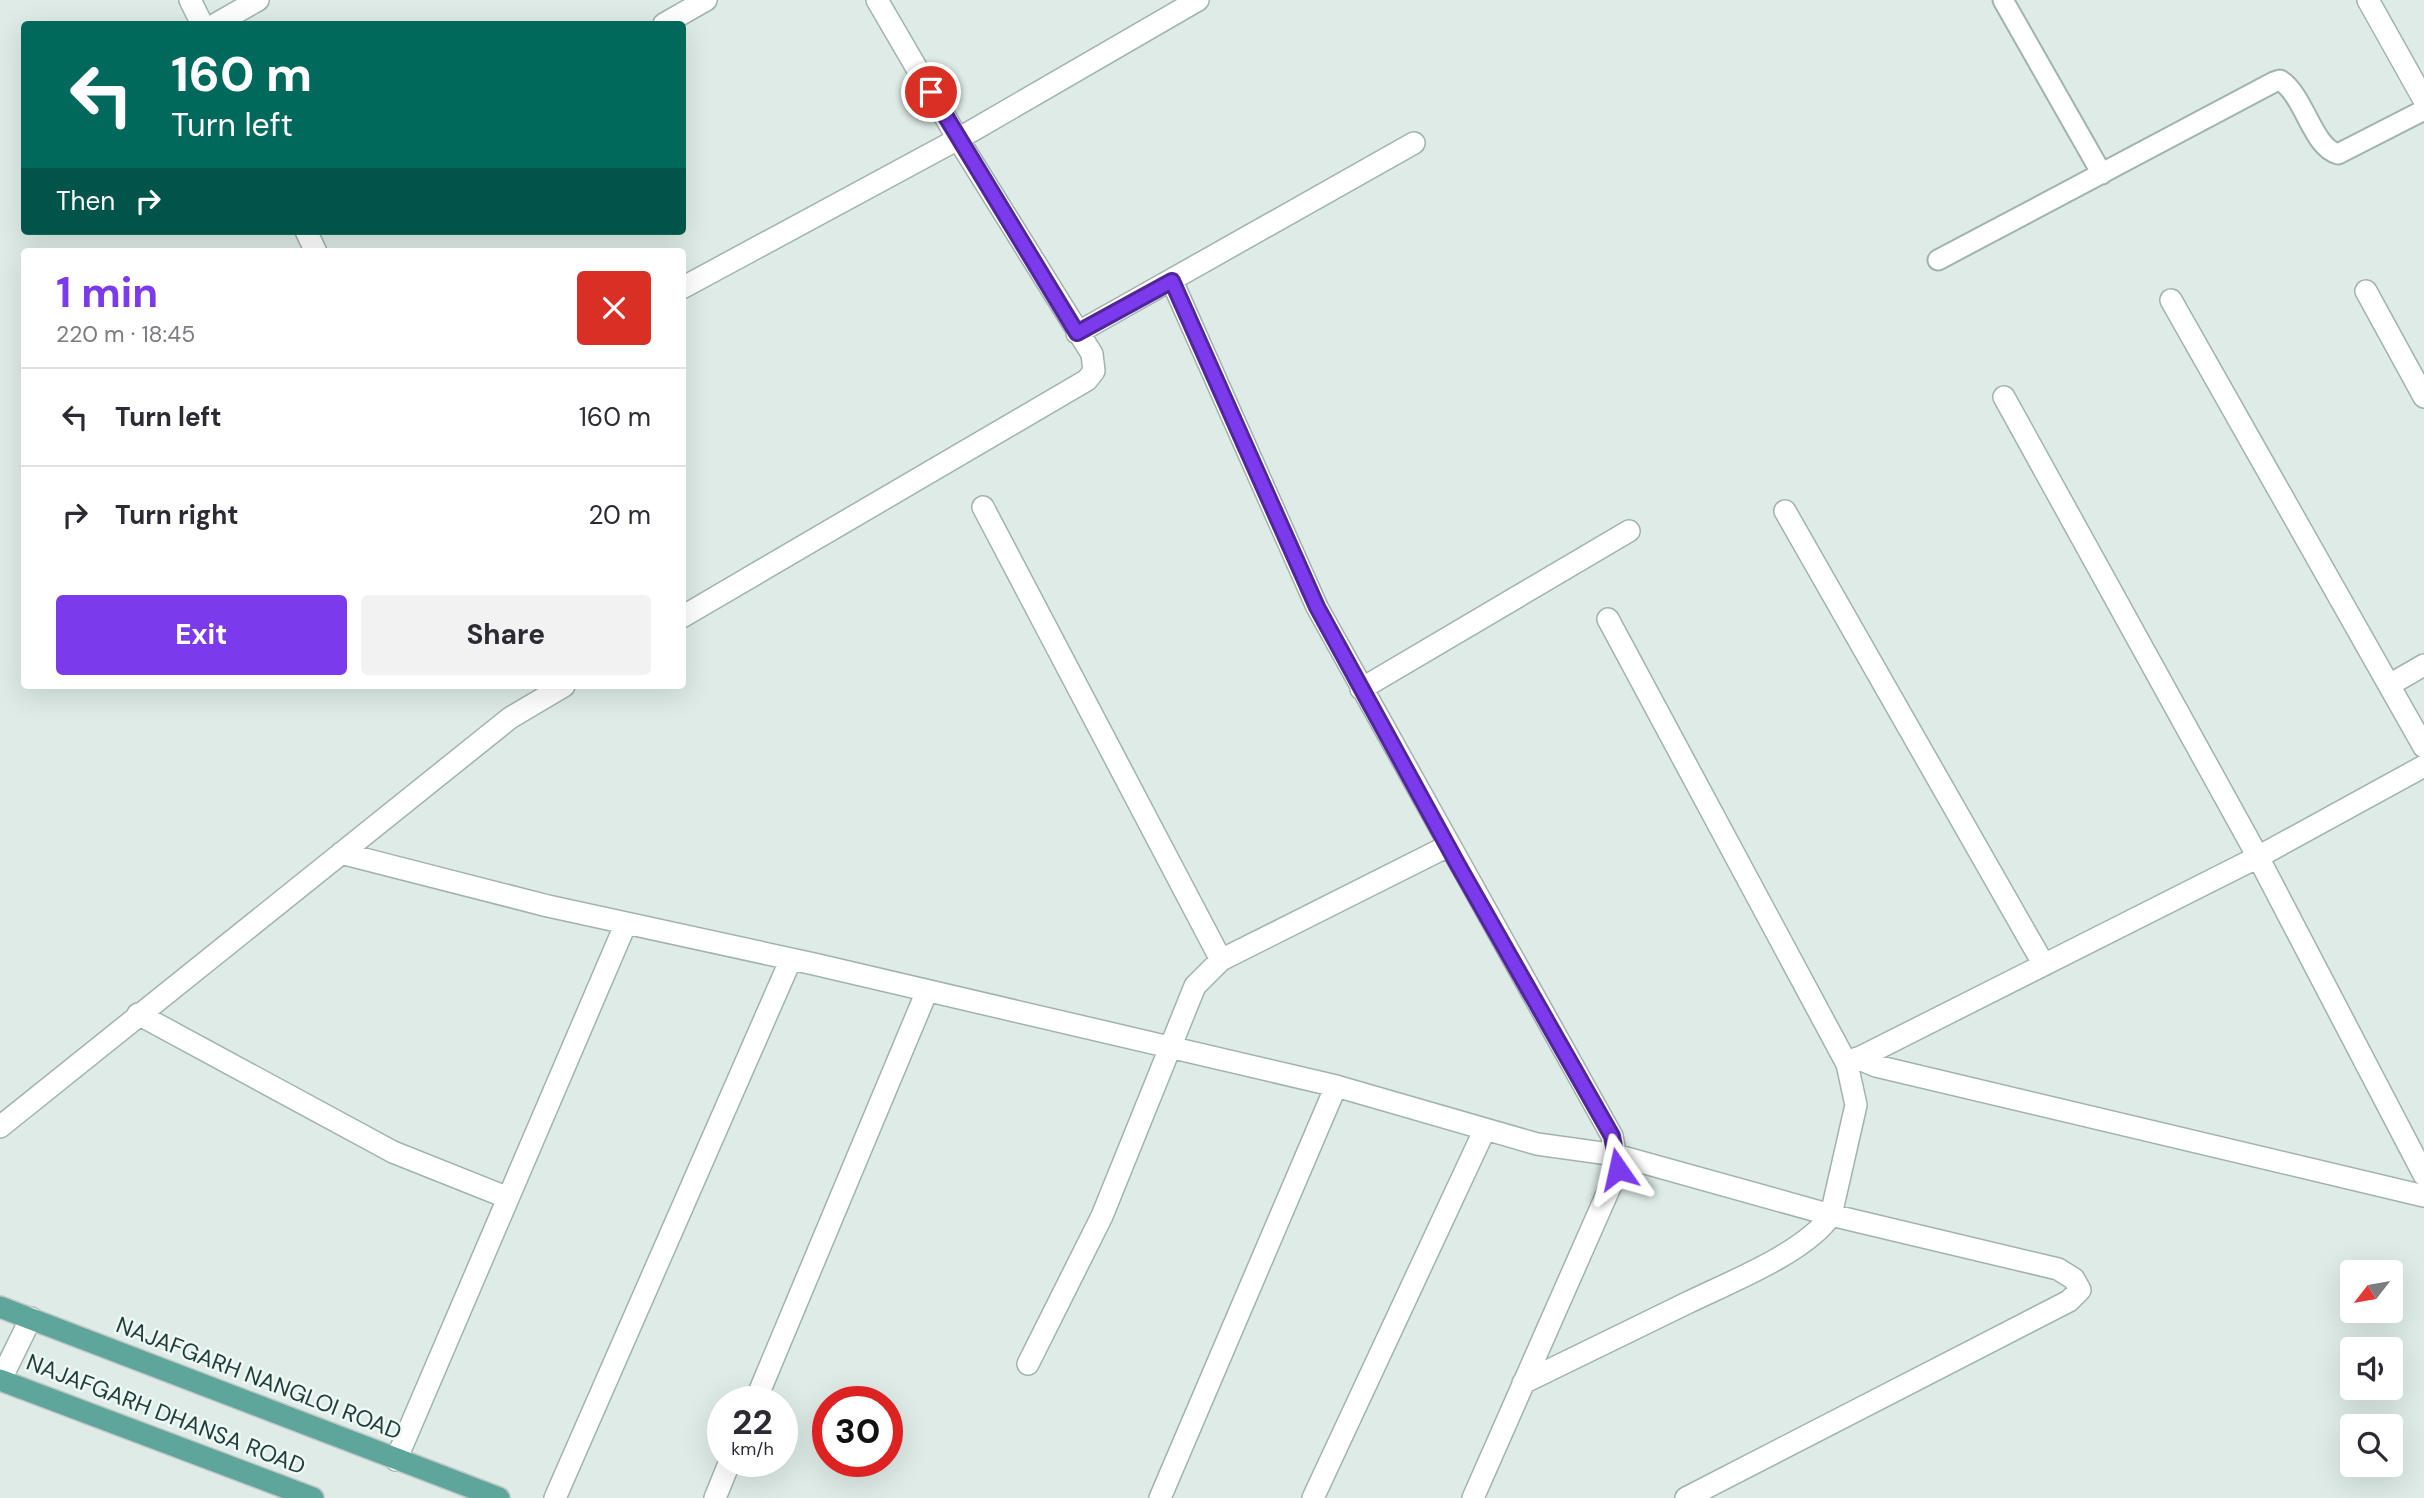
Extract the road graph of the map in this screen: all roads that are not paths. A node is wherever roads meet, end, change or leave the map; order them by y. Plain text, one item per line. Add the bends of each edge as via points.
1 (190, 0) edge
2 (258, 0) edge
3 (706, 0) edge
4 (877, 0) edge
5 (1198, 0) edge
6 (2003, 0) edge
7 (2368, 0) edge
8 (200, 21) edge
9 (221, 21) edge
10 (669, 21) edge
11 (2424, 100) edge
12 (2424, 110) edge
13 (958, 139) junction
14 (1414, 144) dead end
15 (2102, 174) junction
16 (1938, 260) dead end
17 (1172, 281) junction
18 (686, 286) edge
19 (2366, 291) dead end
20 (2171, 300) dead end
21 (1077, 333) junction
22 (2004, 397) dead end
23 (2424, 397) edge
24 (983, 507) dead end
25 (1785, 511) dead end
26 (1629, 531) dead end
27 (686, 615) edge
28 (1608, 620) dead end
29 (2424, 665) edge
30 (2391, 684) junction
31 (1361, 689) junction
32 (537, 693) edge
33 (2424, 747) edge
34 (2424, 766) edge
35 (1448, 846) junction
36 (341, 853) junction
37 (2258, 857) junction
38 (626, 923) junction
39 (790, 959) junction
40 (1221, 960) junction
41 (2044, 965) junction
42 (927, 990) junction
43 (138, 1014) junction
44 (1171, 1048) junction
45 (1852, 1061) junction
46 (1336, 1086) junction
47 (0, 1127) edge
48 (1485, 1129) junction
49 (1616, 1155) junction
50 (2424, 1175) edge
51 (2424, 1196) edge
52 (506, 1197) junction
53 (1831, 1215) junction
54 (0, 1307) edge
55 (31, 1318) junction
56 (1028, 1364) dead end
57 (0, 1381) edge
58 (1523, 1383) junction
59 (762, 1386) edge
60 (396, 1460) junction
61 (724, 1477) edge
62 (313, 1498) edge
63 (499, 1498) edge
64 (555, 1498) edge
65 (715, 1498) edge
66 (1160, 1498) edge
67 (1313, 1498) edge
68 (1473, 1498) edge
69 (1686, 1498) edge

1 - 8 street
2 - 9 street
3 - 10 street
4 - 13 street
5 - 13 street
6 - 15 lane
7 - 11 street
12 - 15 lane via 2338,154 2321,142 2290,86 2280,80
13 - 18 street
13 - 21 street
14 - 17 street
15 - 16 lane
17 - 21 street
17 - 31 street via 1317,607
19 - 23 street
20 - 30 street
21 - 27 street via 1093,354 1094,371 1087,380
22 - 37 street
24 - 40 street
25 - 41 street
26 - 31 street
28 - 45 street
29 - 30 street
30 - 33 street
31 - 35 street
32 - 36 street
34 - 37 street
35 - 40 street
35 - 49 street via 1612,1136
36 - 38 street
36 - 43 street
37 - 41 street
37 - 50 street
38 - 39 street
38 - 52 street
39 - 42 street
39 - 64 street
40 - 44 street via 1195,986
41 - 45 street
42 - 44 street
42 - 59 street
43 - 47 street
43 - 52 street via 393,1152
44 - 46 street
44 - 56 street via 1102,1216
45 - 51 street
45 - 53 street via 1856,1105
46 - 48 street
46 - 66 street
48 - 49 street via 1537,1144
48 - 67 street
49 - 53 street
49 - 58 street via 1618,1169
52 - 60 street
53 - 58 street via 1808,1240
53 - 69 street via 2058,1269 2074,1279 2080,1290 2069,1301
54 - 55 main road, NAJAFGARH NANGLOI ROAD
55 - 57 street
55 - 60 main road, NAJAFGARH NANGLOI ROAD
57 - 62 main road, NAJAFGARH DHANSA ROAD
58 - 68 street
60 - 63 main road, NAJAFGARH NANGLOI ROAD
61 - 65 street

